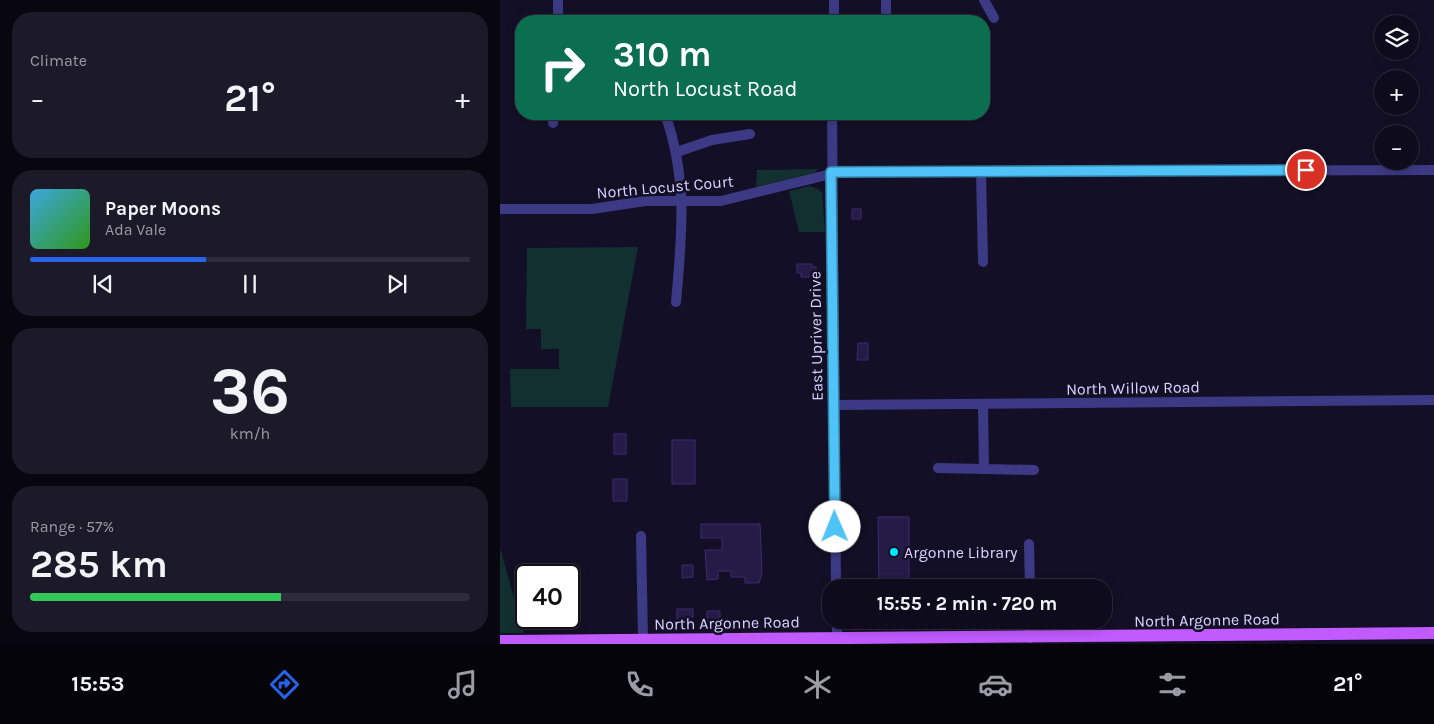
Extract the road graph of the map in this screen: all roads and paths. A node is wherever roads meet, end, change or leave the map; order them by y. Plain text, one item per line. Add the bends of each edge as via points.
1 (558, 0) edge
2 (834, 0) edge
3 (886, 0) edge
4 (984, 0) edge
5 (886, 13) dead end
6 (558, 15) edge
7 (834, 15) edge
8 (994, 18) dead end
9 (667, 120) edge
10 (832, 120) edge
11 (750, 134) dead end
12 (676, 152) junction
13 (1434, 170) edge
14 (981, 171) junction
15 (831, 173) junction
16 (683, 201) junction
17 (500, 209) edge
18 (983, 262) dead end
19 (676, 302) dead end
20 (1434, 400) edge
21 (983, 404) junction
22 (833, 405) junction
23 (938, 468) dead end
24 (984, 469) junction
25 (1034, 470) dead end
26 (641, 536) dead end
27 (1029, 544) dead end
28 (836, 579) edge
29 (1030, 579) edge
30 (1030, 629) edge
31 (1434, 633) edge
32 (1030, 638) junction
33 (643, 640) junction
34 (500, 641) edge
35 (757, 641) edge
36 (837, 641) edge

1 - 6 street
2 - 7 street
3 - 5 street
4 - 8 street
9 - 12 street
10 - 15 street, East Upriver Drive
11 - 12 street via 712,140
12 - 16 street
13 - 14 street, North Locust Court
14 - 15 street, North Locust Court
14 - 18 street
15 - 16 street, North Locust Court via 721,200
15 - 22 street, East Upriver Drive
16 - 17 street, North Locust Court via 645,201 592,209
16 - 19 street
20 - 21 street, North Willow Road
21 - 22 street, North Willow Road
21 - 24 street
22 - 28 street, East Upriver Drive
23 - 24 street
24 - 25 street
26 - 33 street
27 - 29 street
30 - 32 street
31 - 32 main road, North Argonne Road
32 - 36 main road, North Argonne Road
33 - 34 main road, North Argonne Road
33 - 35 main road, North Argonne Road
35 - 36 main road, North Argonne Road

